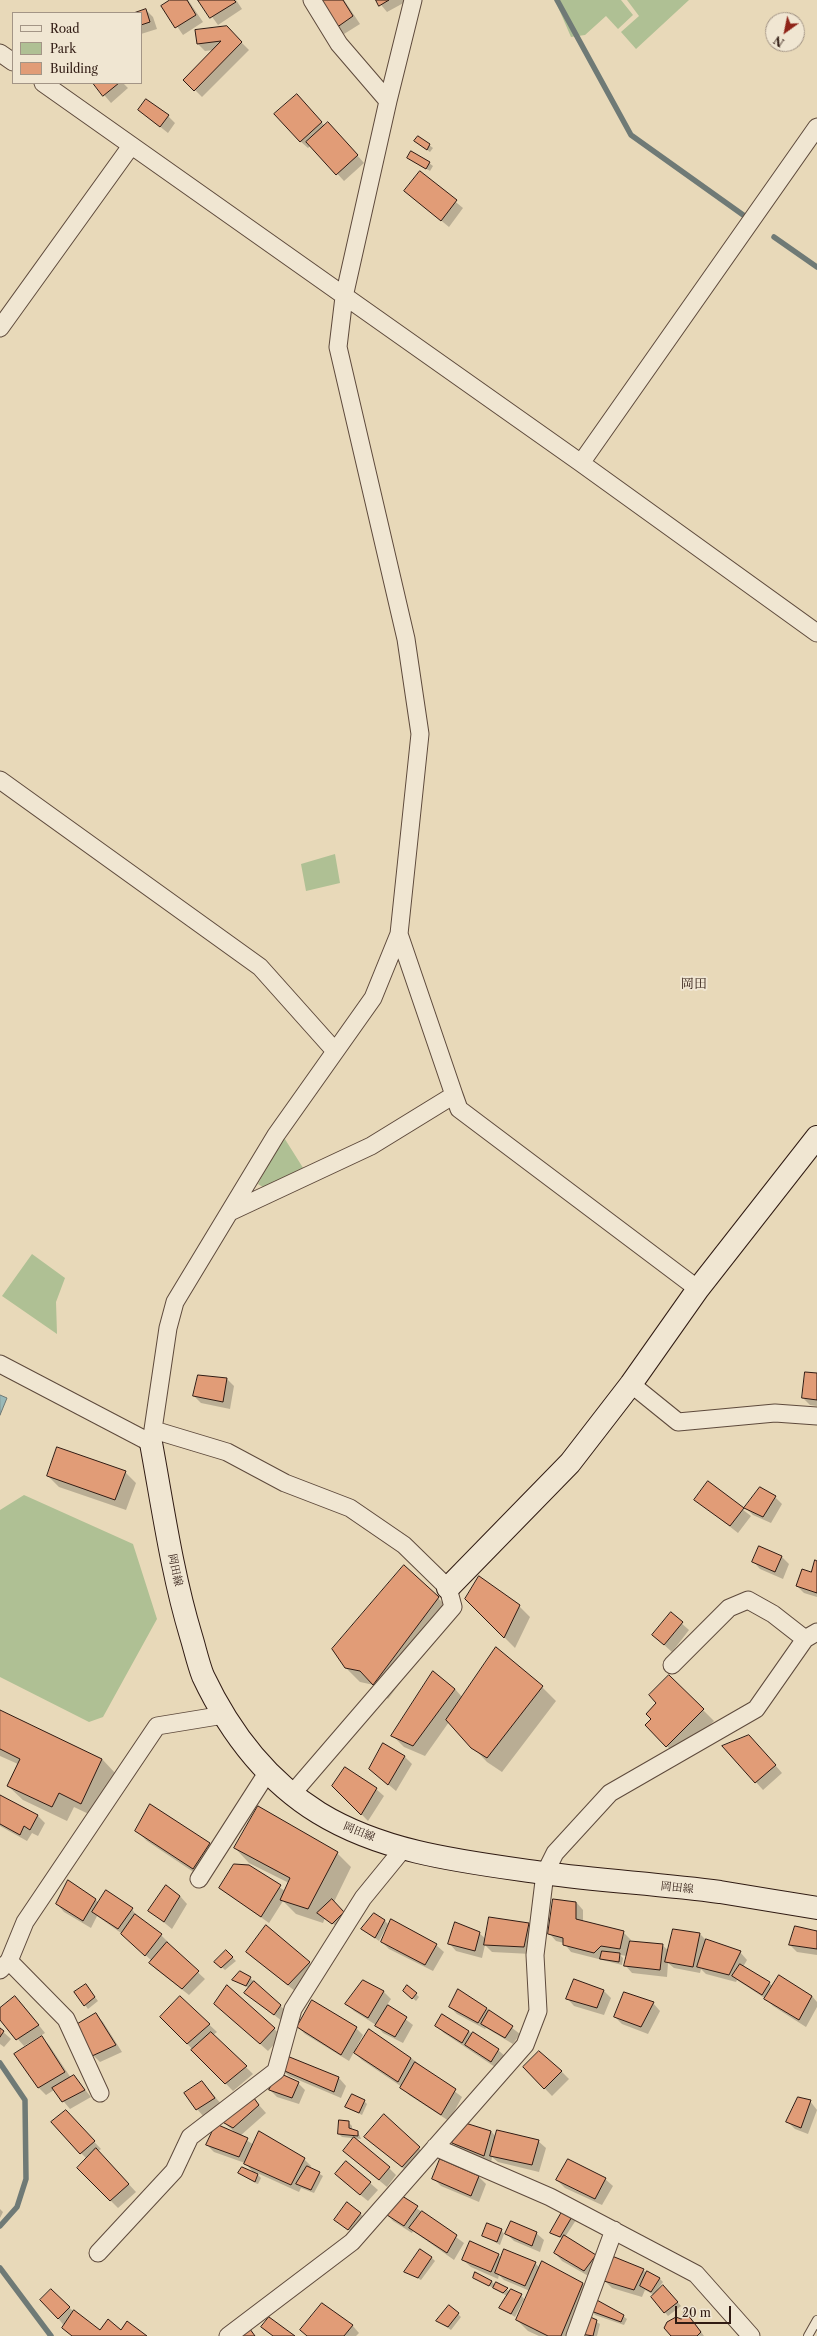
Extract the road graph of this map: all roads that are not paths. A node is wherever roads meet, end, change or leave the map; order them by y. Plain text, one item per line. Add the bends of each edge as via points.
1 (312, 0) edge
2 (413, 0) edge
3 (0, 52) edge
4 (12, 61) edge
5 (43, 84) edge
6 (388, 100) junction
7 (817, 127) edge
8 (131, 146) junction
9 (344, 297) junction
10 (0, 328) edge
11 (581, 462) junction
12 (817, 633) edge
13 (0, 780) edge
14 (399, 934) junction
15 (335, 1051) junction
16 (454, 1095) junction
17 (817, 1137) edge
18 (230, 1212) junction
19 (698, 1289) junction
20 (0, 1364) edge
21 (631, 1384) junction
22 (817, 1416) edge
23 (153, 1437) junction
24 (448, 1588) junction
25 (811, 1636) edge
26 (672, 1665) dead end
27 (224, 1715) junction
28 (267, 1773) junction
29 (292, 1794) junction
30 (403, 1849) junction
31 (545, 1873) junction
32 (200, 1879) dead end
33 (817, 1908) edge
34 (4, 1965) edge
35 (100, 2093) dead end
36 (435, 2147) junction
37 (614, 2230) junction
38 (98, 2253) dead end
39 (817, 2320) edge
40 (228, 2336) edge
41 (576, 2336) edge
42 (751, 2336) edge
43 (808, 2336) edge

1 - 6 street via 339,44
2 - 6 street
3 - 4 street
5 - 8 street
6 - 9 street
7 - 11 street
8 - 9 street
8 - 10 street
9 - 11 street
9 - 14 street via 338,347 406,639 420,734
11 - 12 street
13 - 15 street via 260,967
14 - 15 street via 373,998
14 - 16 street
15 - 18 street via 276,1135
16 - 18 street via 371,1146
16 - 19 street via 459,1109
17 - 19 street
18 - 23 street via 175,1302 168,1328
19 - 21 street
20 - 23 street
21 - 22 street via 678,1422 775,1413
21 - 24 street via 570,1463
23 - 24 street via 227,1452 285,1482 350,1508 404,1545
23 - 27 street, 岡田線 via 185,1617 202,1674
24 - 29 street via 453,1608
25 - 26 street via 748,1600 729,1608
25 - 31 street via 756,1709 610,1794 555,1853
27 - 28 street, 岡田線
27 - 34 street via 157,1726 25,1922
28 - 29 street, 岡田線
28 - 32 street
29 - 30 street, 岡田線 via 347,1828
30 - 31 street, 岡田線 via 461,1862
30 - 38 street via 362,1898 293,2009 276,2071 190,2137 174,2171
31 - 33 street, 岡田線 via 719,1892
31 - 36 street via 535,1955 538,2011 525,2045
34 - 35 street via 66,2019
36 - 37 street via 550,2197
36 - 40 street via 352,2242
37 - 41 street
37 - 42 street via 696,2274
39 - 43 lane

